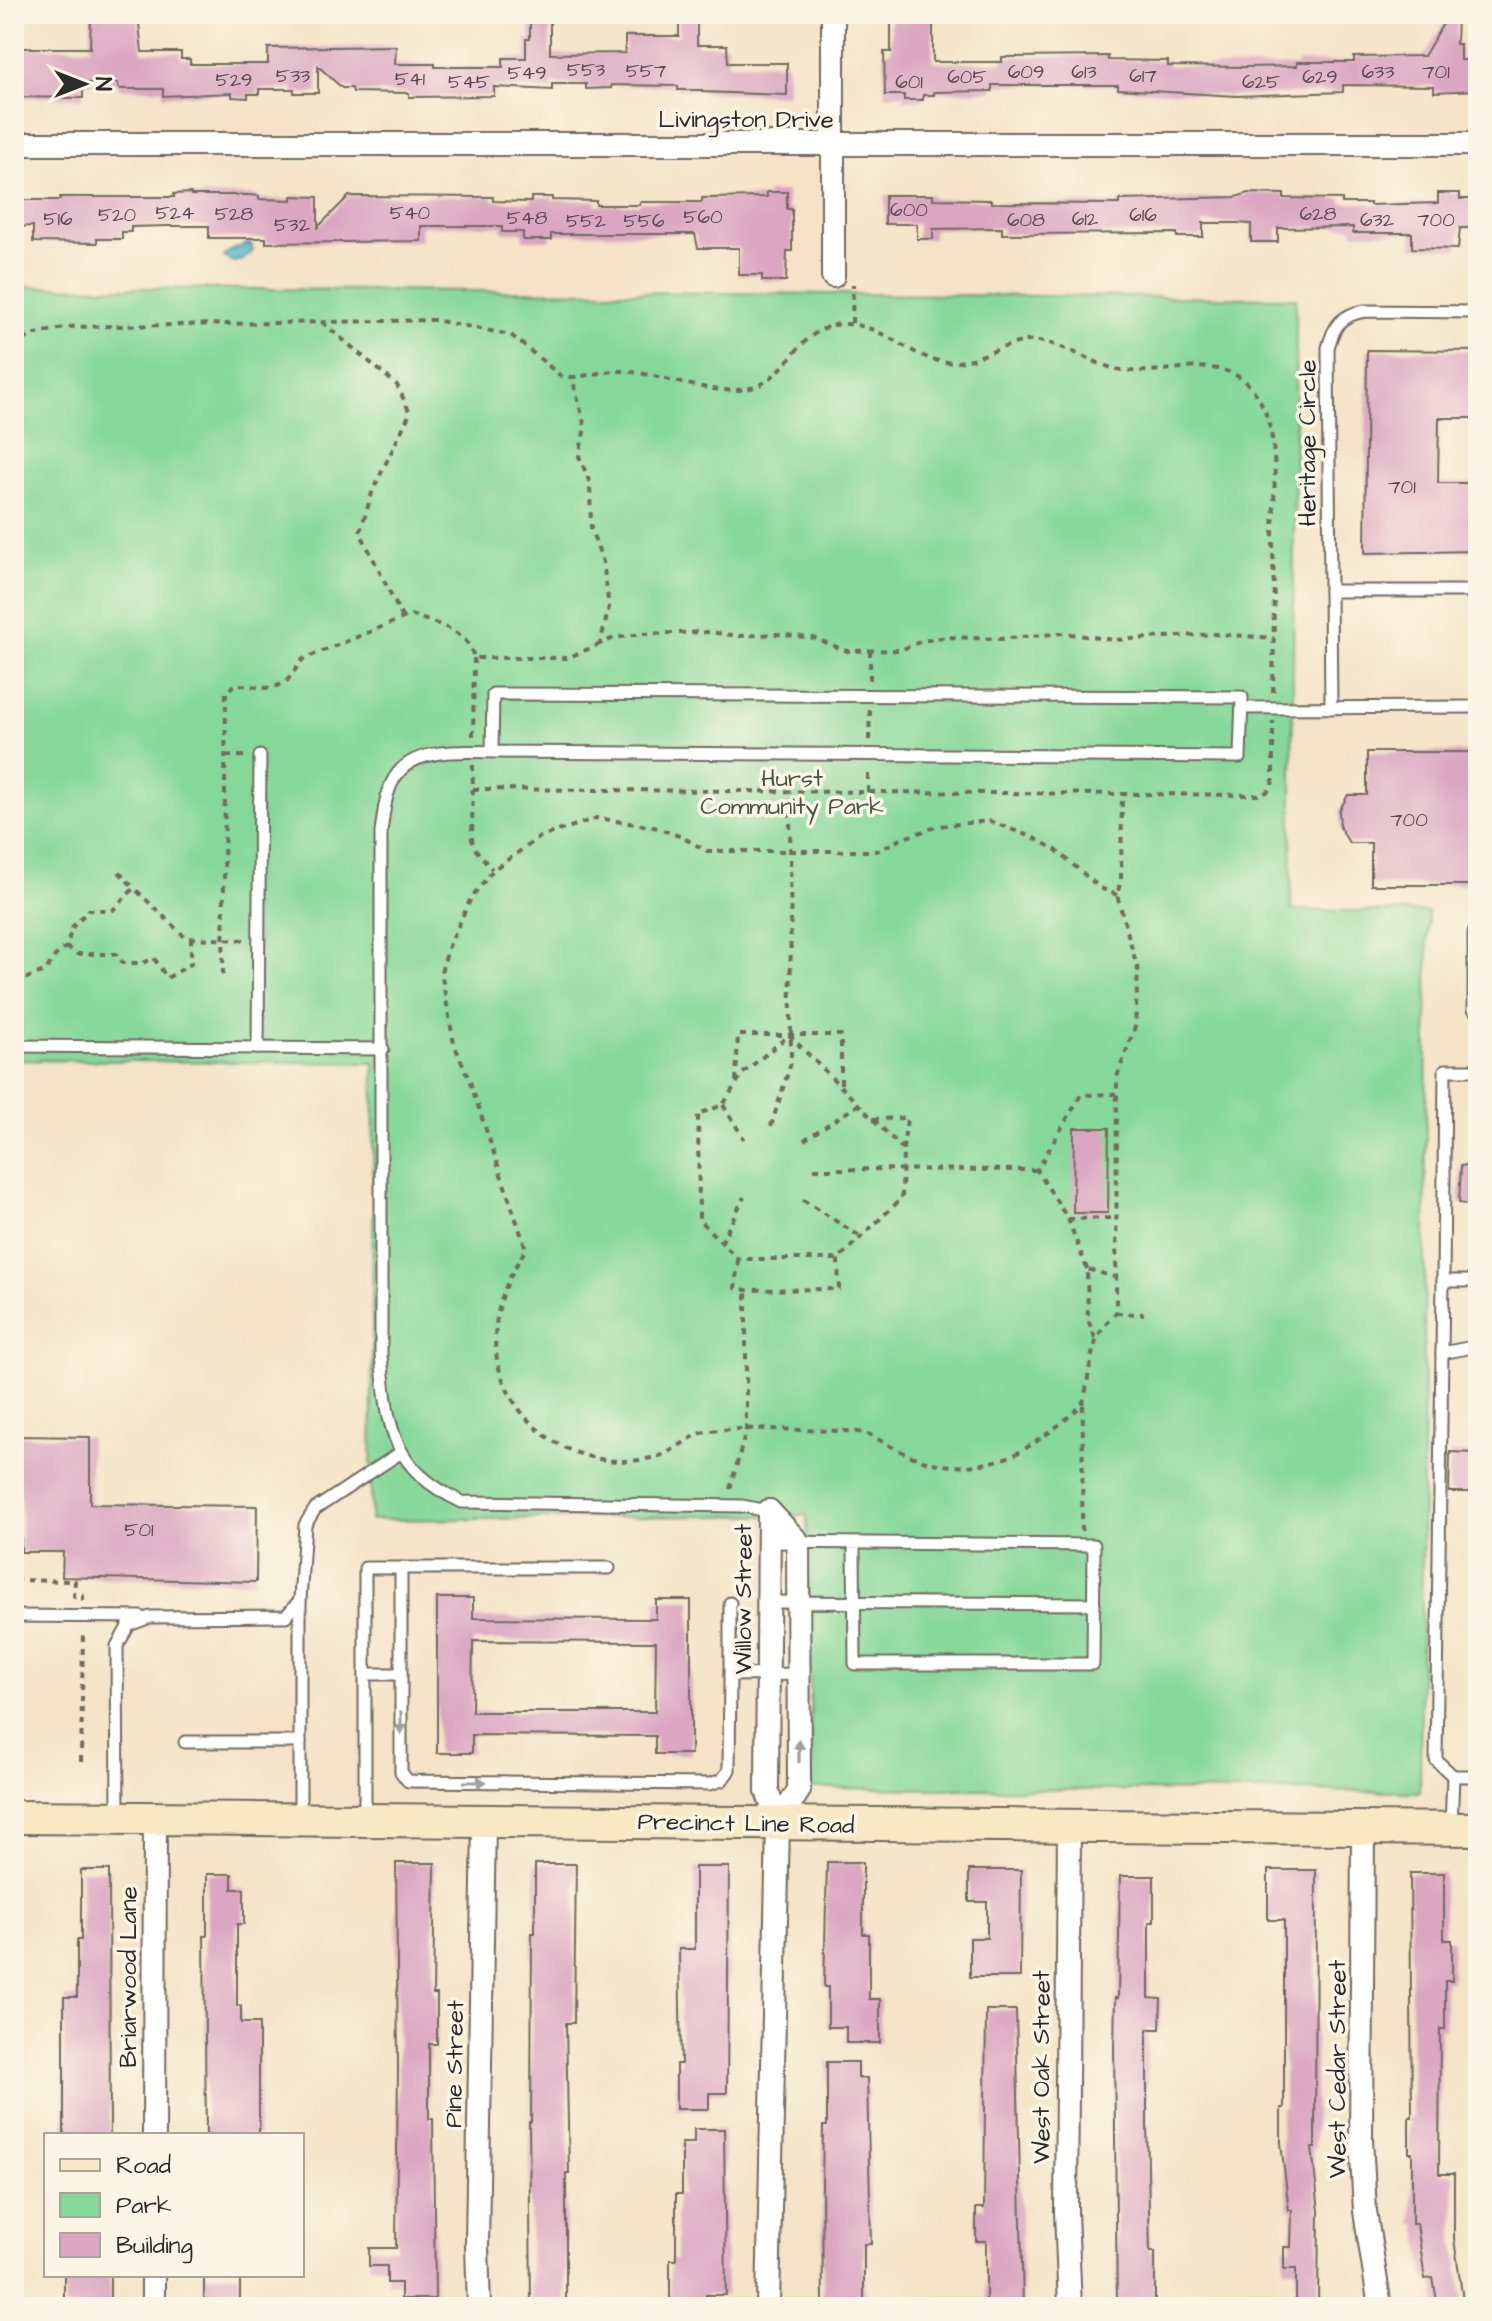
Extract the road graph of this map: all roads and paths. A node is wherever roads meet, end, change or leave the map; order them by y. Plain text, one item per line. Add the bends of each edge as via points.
1 (833, 14) edge
2 (14, 144) edge
3 (1478, 144) edge
4 (833, 145) junction
5 (833, 276) joint
6 (1478, 312) edge
7 (320, 321) junction
8 (852, 324) junction
9 (14, 348) edge
10 (572, 377) junction
11 (1330, 591) junction
12 (1478, 591) edge
13 (402, 617) junction
14 (1274, 638) junction
15 (600, 644) junction
16 (870, 650) junction
17 (474, 658) junction
18 (870, 696) junction
19 (1273, 707) junction
20 (1478, 707) edge
21 (1242, 708) junction
22 (1331, 708) junction
23 (473, 751) junction
24 (492, 752) junction
25 (868, 755) junction
26 (260, 756) dead end
27 (473, 789) junction
28 (790, 792) junction
29 (868, 793) junction
30 (1122, 795) junction
31 (791, 851) junction
32 (493, 870) junction
33 (119, 872) dead end
34 (134, 888) junction
35 (1117, 895) junction
36 (1478, 932) edge
37 (191, 938) junction
38 (223, 939) junction
39 (66, 947) junction
40 (14, 975) edge
41 (223, 975) dead end
42 (1478, 1009) edge
43 (789, 1035) junction
44 (14, 1046) edge
45 (258, 1048) junction
46 (383, 1049) junction
47 (1478, 1070) edge
48 (736, 1084) junction
49 (841, 1087) junction
50 (1116, 1094) junction
51 (723, 1105) junction
52 (858, 1105) junction
53 (873, 1119) junction
54 (771, 1126) dead end
55 (744, 1139) dead end
56 (804, 1140) dead end
57 (903, 1149) junction
58 (814, 1169) dead end
59 (904, 1169) junction
60 (1037, 1170) junction
61 (744, 1197) dead end
62 (803, 1200) dead end
63 (1116, 1218) junction
64 (1068, 1219) junction
65 (861, 1237) junction
66 (721, 1243) junction
67 (738, 1259) junction
68 (838, 1259) junction
69 (1087, 1269) junction
70 (1116, 1277) junction
71 (1443, 1281) junction
72 (1478, 1281) edge
73 (746, 1290) junction
74 (1116, 1313) junction
75 (1144, 1314) dead end
76 (1095, 1338) junction
77 (1478, 1346) edge
78 (1442, 1353) junction
79 (1083, 1401) junction
80 (746, 1431) junction
81 (400, 1453) junction
82 (725, 1506) junction
83 (769, 1511) junction
84 (770, 1542) junction
85 (798, 1542) junction
86 (854, 1543) junction
87 (1082, 1545) junction
88 (401, 1568) junction
89 (609, 1568) dead end
90 (14, 1580) edge
91 (300, 1600) junction
92 (798, 1601) junction
93 (768, 1602) junction
94 (855, 1602) junction
95 (83, 1603) dead end
96 (730, 1603) dead end
97 (1094, 1604) junction
98 (14, 1616) edge
99 (150, 1617) junction
100 (83, 1632) dead end
101 (365, 1674) junction
102 (401, 1674) junction
103 (768, 1674) junction
104 (799, 1674) junction
105 (730, 1675) junction
106 (185, 1742) dead end
107 (300, 1742) junction
108 (81, 1762) dead end
109 (1453, 1776) junction
110 (1478, 1776) edge
111 (14, 1817) edge
112 (118, 1818) junction
113 (155, 1818) junction
114 (300, 1819) junction
115 (365, 1820) junction
116 (484, 1821) junction
117 (778, 1823) junction
118 (1069, 1827) junction
119 (1363, 1829) junction
120 (1465, 1829) edge
121 (154, 2133) edge
122 (153, 2277) edge
123 (153, 2307) edge
124 (479, 2307) edge
125 (768, 2307) edge
126 (1070, 2307) edge
127 (1380, 2307) edge

1 - 4 street
2 - 4 street, Livingston Drive
3 - 4 street, Livingston Drive
4 - 5 street
5 - 8 path via 853,278
6 - 11 lane, Heritage Circle via 1365,311 1340,320 1333,331 1328,348
7 - 9 path via 68,327 31,335
7 - 10 path via 435,320 492,329 511,335 561,376
7 - 13 path via 397,385 410,413 373,490 360,532
8 - 10 path via 827,326 805,340 778,371 750,389 718,389 624,371
8 - 14 path via 946,362 1038,341 1113,368 1199,366 1242,379 1257,395 1272,437
10 - 15 path via 585,427 579,456 590,483 591,529 603,562 609,607
11 - 12 lane
11 - 22 lane, Heritage Circle
13 - 17 path via 411,615 459,633 470,643
13 - 38 path via 303,659 277,686 235,684 226,692
14 - 16 path via 1216,634 1114,640 1064,633 946,637 901,650
14 - 19 path
15 - 16 path via 642,634 709,632 814,638 847,651
15 - 17 path via 567,658
16 - 18 path
17 - 23 path
18 - 21 lane via 1242,697
18 - 24 lane via 493,694
18 - 25 path
19 - 21 lane
19 - 22 lane
19 - 30 path via 1273,780 1262,795
20 - 22 lane
21 - 25 lane via 1240,757
23 - 24 lane
23 - 27 path
23 - 46 lane via 429,753 399,771 386,799 381,832
24 - 25 lane
25 - 29 path
26 - 45 lane
27 - 28 path
27 - 32 path via 472,840
28 - 29 path
28 - 31 path
29 - 30 path
30 - 35 path
31 - 32 path via 707,851 654,827 597,818 540,837
31 - 35 path via 877,851 938,826 989,821 1056,850 1100,888
31 - 43 path
32 - 80 path via 471,898 441,972 454,1044 526,1249 503,1290 494,1343 504,1386 537,1430 581,1456 643,1459 707,1431
33 - 34 path
34 - 37 path
34 - 39 path via 113,910 89,910 73,926
35 - 50 path via 1138,970 1135,1027
36 - 42 lane
37 - 38 path
37 - 39 path via 191,964 167,978 154,958 123,963 116,954 77,954
38 - 41 path
39 - 40 path via 46,970 27,978
43 - 48 path
43 - 48 path via 738,1035
43 - 49 path
43 - 49 path via 841,1035
43 - 54 path via 791,1063
44 - 45 lane
45 - 46 lane
46 - 81 lane via 381,1355 387,1416
47 - 71 lane via 1445,1070
48 - 51 path
49 - 52 path
50 - 60 path via 1081,1095
50 - 63 path
51 - 55 path
51 - 66 path via 698,1114 699,1220
52 - 53 path
52 - 56 path
53 - 57 path
53 - 57 path via 907,1118
57 - 59 path
58 - 59 path
59 - 60 path
59 - 65 path via 902,1198
60 - 64 path
61 - 66 path
62 - 65 path
63 - 64 path
63 - 70 path
64 - 69 path
65 - 68 path
66 - 67 path
67 - 68 path
67 - 73 path via 735,1288
68 - 73 path via 839,1289
69 - 70 path
69 - 76 path via 1088,1319
70 - 74 path
71 - 72 lane
71 - 78 lane
73 - 80 path
74 - 75 path
74 - 76 path
76 - 79 path
77 - 78 lane
78 - 109 lane via 1436,1760
79 - 80 path via 1040,1440 958,1468 915,1458 868,1431
79 - 87 path
80 - 82 path
81 - 82 lane via 438,1491 462,1502
81 - 91 lane via 315,1509 305,1525
82 - 83 lane
83 - 84 street, Willow Street
83 - 85 street, Willow Street
84 - 85 lane
84 - 93 street, Willow Street
85 - 86 lane
85 - 92 street
86 - 87 lane
86 - 94 lane
87 - 97 lane via 1094,1545
88 - 89 lane
88 - 101 lane via 365,1568
88 - 102 lane
90 - 95 path via 75,1581 74,1596 83,1596
91 - 99 lane via 286,1616
91 - 107 lane
92 - 93 lane
92 - 94 lane
92 - 104 street
93 - 103 street, Willow Street
94 - 97 lane
94 - 97 lane via 855,1664 1093,1664
96 - 105 lane
98 - 99 lane
99 - 112 lane via 129,1625 117,1646
100 - 108 path
101 - 102 lane
101 - 115 lane
102 -> 105 lane via 401,1772 408,1781 695,1784 722,1780 729,1770
103 - 104 lane
103 - 105 lane
103 - 117 street, Willow Street via 767,1791
117 -> 104 street via 799,1790
106 - 107 lane
107 - 114 lane
109 - 110 lane
109 - 120 lane
111 - 112 main road, Precinct Line Road
112 - 113 main road, Precinct Line Road
113 - 114 main road, Precinct Line Road
113 - 121 street, Briarwood Lane
114 - 115 main road, Precinct Line Road
115 - 116 main road, Precinct Line Road
116 - 117 main road, Precinct Line Road
116 - 124 street, Pine Street
117 - 118 main road, Precinct Line Road
117 - 125 street, Willow Street
118 - 119 main road, Precinct Line Road
118 - 126 street, West Oak Street
119 - 120 main road, Precinct Line Road
119 - 127 street, West Cedar Street via 1362,2163
122 - 123 street

